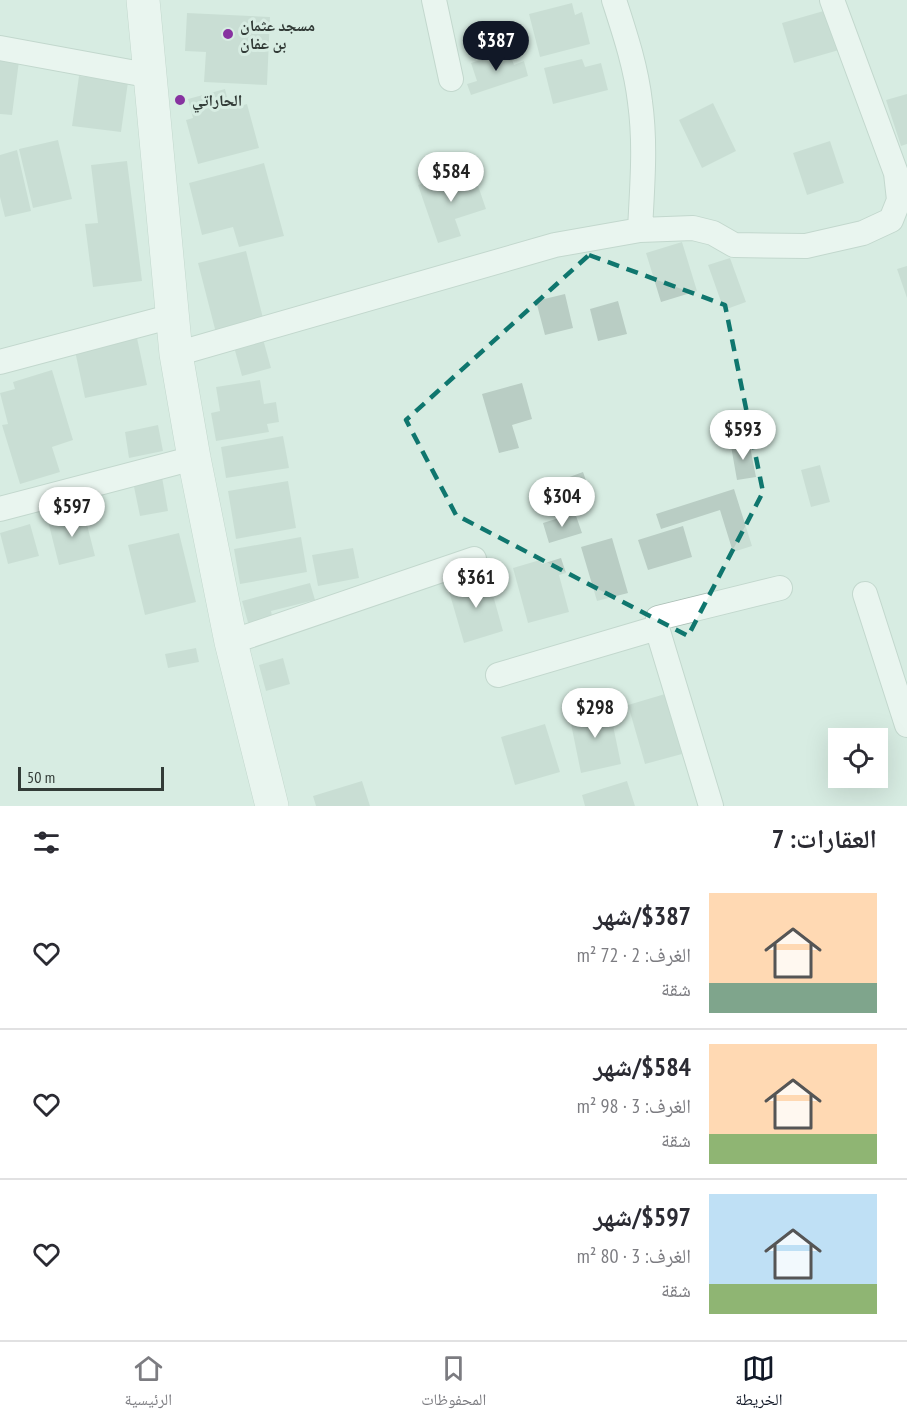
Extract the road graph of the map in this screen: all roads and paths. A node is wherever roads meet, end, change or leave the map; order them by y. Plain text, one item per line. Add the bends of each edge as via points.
1 (143, 0) edge
2 (434, 0) edge
3 (614, 0) edge
4 (832, 0) edge
5 (0, 48) edge
6 (152, 76) junction
7 (450, 79) dead end
8 (640, 231) junction
9 (173, 316) junction
10 (176, 354) junction
11 (0, 362) edge
12 (194, 459) junction
13 (0, 509) edge
14 (474, 559) dead end
15 (780, 588) dead end
16 (865, 594) dead end
17 (657, 628) junction
18 (231, 642) junction
19 (498, 675) dead end
20 (902, 693) edge
21 (907, 725) edge
22 (272, 806) edge
23 (711, 806) edge

1 - 6 main road
2 - 7 street
3 - 8 street via 633,59 640,102
4 - 8 street via 896,173 899,200 891,220 863,233 806,246 734,245 713,232 693,228
5 - 6 street
6 - 9 main road
8 - 10 street via 555,245
9 - 10 main road
9 - 11 street
10 - 12 main road
12 - 13 street
12 - 18 main road
14 - 18 street
15 - 17 street via 667,614 658,618
16 - 20 street
17 - 19 street
17 - 23 street
18 - 22 main road
20 - 21 street

